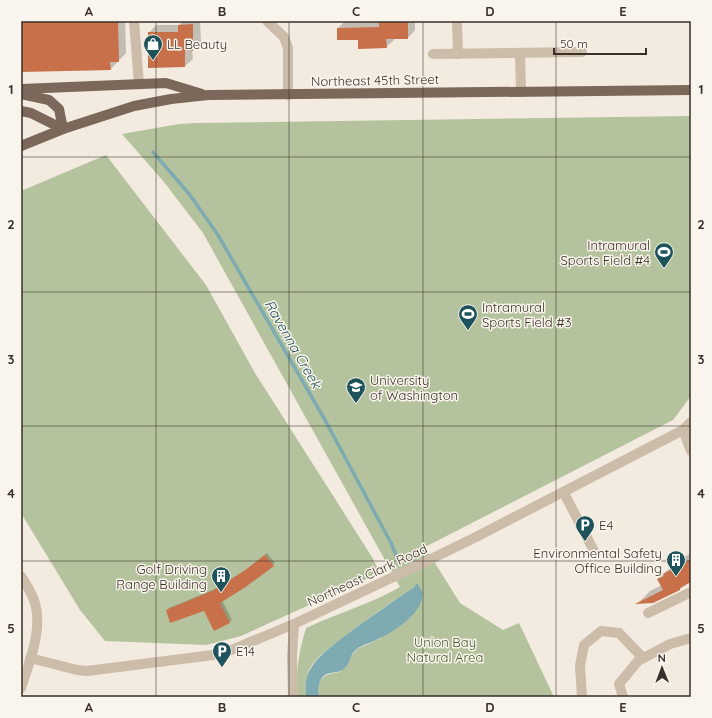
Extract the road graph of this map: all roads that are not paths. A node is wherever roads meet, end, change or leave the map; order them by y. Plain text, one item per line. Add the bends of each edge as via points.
1 (134, 21) edge
2 (267, 21) edge
3 (457, 21) edge
4 (582, 52) dead end
5 (520, 53) junction
6 (433, 54) dead end
7 (458, 54) junction
8 (139, 84) junction
9 (21, 89) edge
10 (691, 90) edge
11 (521, 92) junction
12 (21, 94) edge
13 (288, 94) junction
14 (208, 96) junction
15 (21, 111) edge
16 (63, 129) junction
17 (21, 146) edge
18 (691, 422) edge
19 (683, 430) junction
20 (691, 450) edge
21 (564, 492) junction
22 (595, 553) dead end
23 (21, 576) edge
24 (25, 590) edge
25 (691, 592) edge
26 (648, 613) dead end
27 (294, 624) junction
28 (691, 638) edge
29 (30, 658) junction
30 (643, 658) junction
31 (21, 688) edge
32 (293, 697) edge
33 (582, 697) edge
34 (623, 697) edge

1 - 8 street
2 - 13 street via 284,37 288,48
3 - 7 street
4 - 5 street
5 - 7 street
5 - 11 street
6 - 7 street
8 - 9 main road
8 - 14 main road via 166,83
10 - 11 main road, Northeast 45th Street
11 - 13 main road, Northeast 45th Street
12 - 16 main road via 49,100 59,109
13 - 14 main road, Northeast 45th Street
14 - 16 main road, Northeast 45th Street via 134,106
15 - 16 main road via 31,113
16 - 17 main road, Northeast 45th Street
18 - 19 street, Northeast Clark Road
19 - 20 street
19 - 21 street, Northeast Clark Road
21 - 22 street
21 - 27 street, Northeast Clark Road
23 - 24 street
24 - 29 street via 36,604 38,620
25 - 26 street
27 - 29 street, Northeast Clark Road via 213,655 87,671
27 - 32 street
28 - 30 street via 670,644
29 - 31 street
30 - 33 street via 620,633 601,631 584,645 580,666
30 - 34 street via 619,684

